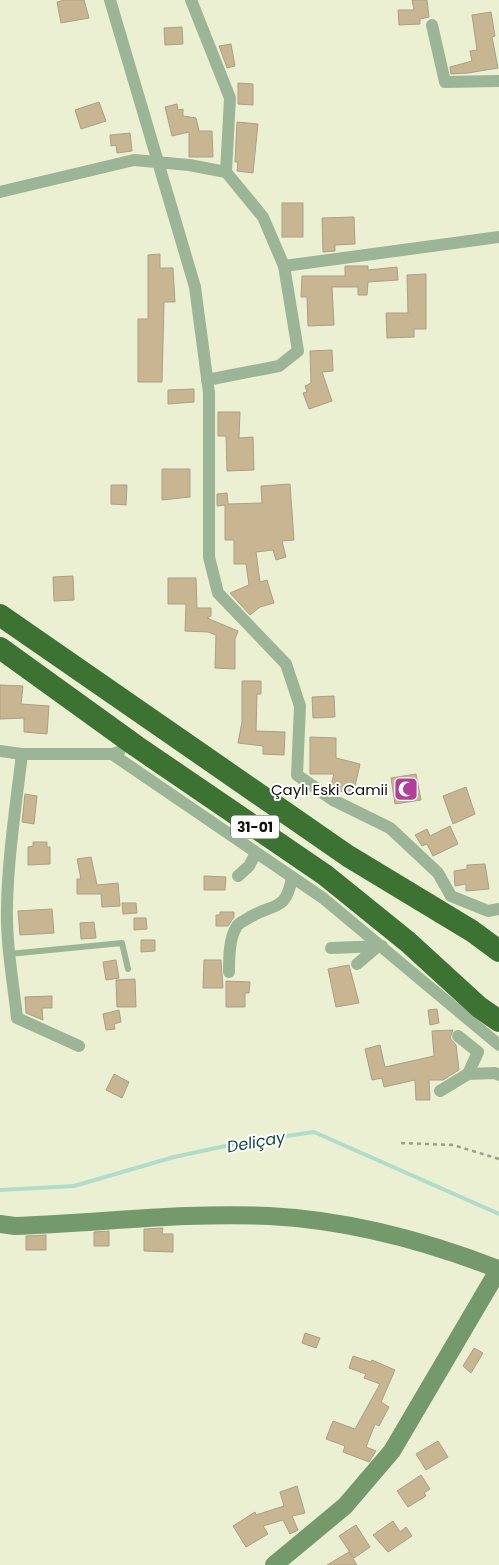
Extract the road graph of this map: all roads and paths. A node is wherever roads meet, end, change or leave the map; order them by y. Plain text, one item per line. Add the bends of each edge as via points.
1 (110, 0) edge
2 (191, 0) edge
3 (432, 25) dead end
4 (499, 80) edge
5 (160, 164) junction
6 (226, 172) junction
7 (0, 192) edge
8 (499, 237) edge
9 (284, 266) junction
10 (207, 380) junction
11 (0, 615) edge
12 (0, 648) edge
13 (136, 746) junction
14 (0, 750) edge
15 (22, 754) junction
16 (112, 754) junction
17 (256, 852) junction
18 (238, 876) dead end
19 (292, 876) junction
20 (499, 909) edge
21 (379, 947) junction
22 (331, 948) dead end
23 (499, 951) edge
24 (10, 954) junction
25 (358, 964) dead end
26 (128, 969) dead end
27 (229, 972) dead end
28 (499, 1021) edge
29 (458, 1036) dead end
30 (79, 1046) dead end
31 (499, 1046) edge
32 (478, 1052) junction
33 (468, 1074) junction
34 (499, 1076) edge
35 (440, 1091) dead end
36 (401, 1143) dead end
37 (499, 1160) edge
38 (0, 1224) edge
39 (499, 1269) edge
40 (274, 1565) edge

1 - 5 street
2 - 6 street via 230,98
3 - 4 street via 445,82
5 - 6 street
5 - 7 street via 134,160
5 - 10 street via 195,287
6 - 9 street via 263,217
8 - 9 street
9 - 10 street via 298,351 278,366
10 - 20 street via 209,557 218,593 286,664 300,706 297,775 333,800 390,828 438,873 451,896 488,911
11 - 23 highway, 31-01 via 348,856
12 - 13 highway, 31-01
13 - 16 street
13 - 28 highway, 31-01 via 325,875
14 - 15 street
15 - 16 street
15 - 24 street via 9,854 7,908
16 - 17 street
17 - 18 street via 249,866
17 - 19 street
19 - 21 street via 323,898
19 - 27 street via 289,892 280,905 253,915 238,925 229,953
21 - 22 street
21 - 25 street
21 - 31 street
24 - 26 lane via 122,943
24 - 30 street via 17,1018
29 - 32 street
31 - 32 street
32 - 33 street
33 - 34 street via 496,1073
33 - 35 street
36 - 37 path via 453,1145
38 - 39 street via 24,1226 199,1216 270,1216 371,1230
39 - 40 street via 392,1451 345,1506

